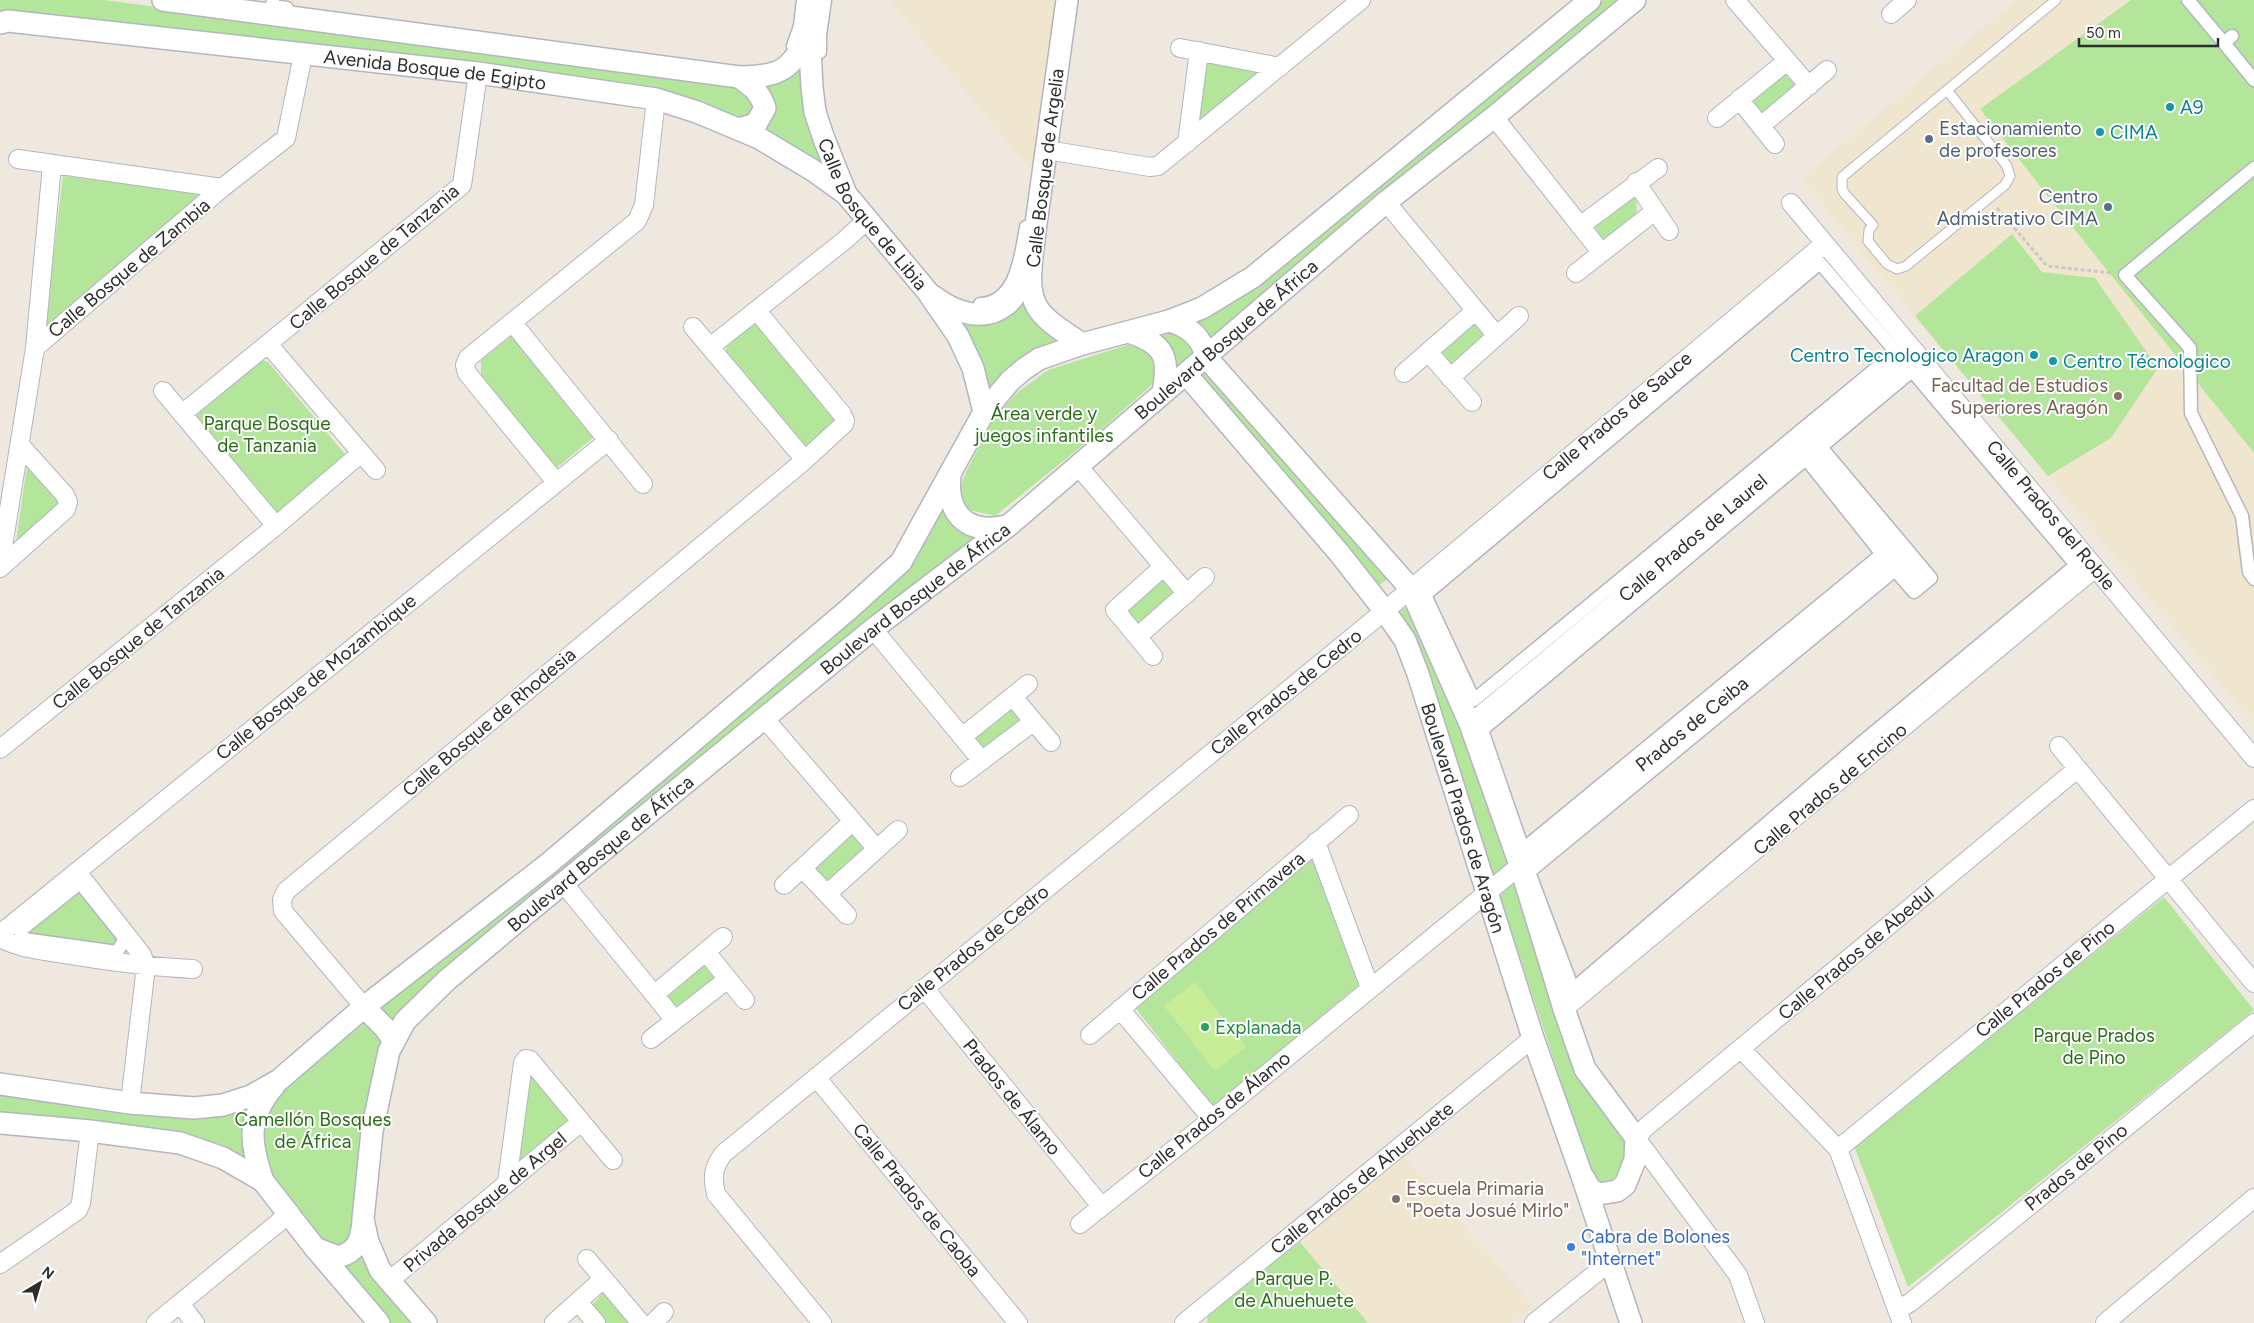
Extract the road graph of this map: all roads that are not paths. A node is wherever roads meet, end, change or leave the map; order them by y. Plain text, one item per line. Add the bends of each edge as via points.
1 (163, 0) edge
2 (803, 0) edge
3 (814, 0) edge
4 (825, 0) edge
5 (1061, 0) edge
6 (1067, 0) edge
7 (1361, 0) edge
8 (1590, 0) edge
9 (1634, 0) edge
10 (1735, 0) edge
11 (1907, 0) edge
12 (2056, 0) edge
13 (2188, 0) edge
14 (264, 4) edge
15 (1892, 14) dead end
16 (0, 23) edge
17 (809, 33) junction
18 (1180, 48) dead end
19 (1199, 51) junction
20 (303, 55) junction
21 (1787, 61) junction
22 (1280, 67) junction
23 (1827, 70) dead end
24 (478, 73) junction
25 (739, 76) junction
26 (2254, 80) edge
27 (1809, 86) junction
28 (1947, 90) junction
29 (656, 99) junction
30 (1739, 99) junction
31 (1494, 117) junction
32 (1717, 118) dead end
33 (1762, 126) junction
34 (738, 129) junction
35 (1187, 143) junction
36 (1775, 144) dead end
37 (1046, 150) junction
38 (18, 159) dead end
39 (52, 165) junction
40 (1658, 168) dead end
41 (2254, 168) edge
42 (1636, 182) junction
43 (222, 188) junction
44 (846, 194) junction
45 (1386, 202) junction
46 (1791, 203) dead end
47 (1655, 211) junction
48 (868, 220) junction
49 (1580, 226) junction
50 (1670, 231) dead end
51 (1824, 244) junction
52 (1601, 252) junction
53 (1031, 270) junction
54 (1576, 273) dead end
55 (927, 291) junction
56 (757, 311) junction
57 (1475, 311) junction
58 (1519, 316) dead end
59 (1169, 321) junction
60 (512, 322) junction
61 (693, 327) dead end
62 (1129, 332) junction
63 (1497, 336) junction
64 (268, 344) junction
65 (1082, 344) junction
66 (710, 347) junction
67 (35, 348) junction
68 (1429, 352) junction
69 (1896, 352) joint
70 (1916, 352) junction
71 (1206, 357) junction
72 (1912, 370) joint
73 (1404, 373) dead end
74 (1186, 374) junction
75 (1450, 378) junction
76 (163, 391) dead end
77 (1163, 392) junction
78 (1472, 402) dead end
79 (984, 412) junction
80 (182, 414) junction
81 (609, 440) junction
82 (20, 445) junction
83 (1805, 452) junction
84 (361, 453) junction
85 (805, 460) junction
86 (1078, 466) junction
87 (376, 470) dead end
88 (950, 476) junction
89 (556, 482) junction
90 (643, 484) dead end
91 (276, 526) junction
92 (1008, 526) junction
93 (1896, 556) junction
94 (0, 566) edge
95 (1163, 567) junction
96 (2095, 568) junction
97 (1205, 577) dead end
98 (1917, 579) dead end
99 (2254, 579) edge
100 (1410, 588) junction
101 (1187, 594) junction
102 (1384, 610) junction
103 (873, 629) junction
104 (1136, 637) junction
105 (1153, 656) dead end
106 (1028, 684) dead end
107 (1013, 698) junction
108 (764, 718) junction
109 (1033, 722) junction
110 (1470, 724) junction
111 (962, 737) junction
112 (1051, 742) dead end
113 (2058, 746) dead end
114 (0, 749) edge
115 (2254, 758) edge
116 (982, 761) junction
117 (2077, 769) junction
118 (960, 777) dead end
119 (2254, 810) edge
120 (1349, 815) dead end
121 (853, 821) junction
122 (898, 830) dead end
123 (1316, 842) junction
124 (876, 848) junction
125 (1520, 865) junction
126 (803, 869) junction
127 (77, 872) junction
128 (2167, 878) junction
129 (564, 884) junction
130 (784, 885) dead end
131 (1487, 891) junction
132 (827, 894) junction
133 (847, 915) dead end
134 (0, 934) edge
135 (723, 937) dead end
136 (0, 938) edge
137 (24, 939) joint
138 (706, 952) junction
139 (146, 966) junction
140 (193, 969) dead end
141 (728, 978) junction
142 (2254, 983) edge
143 (924, 988) junction
144 (1370, 988) junction
145 (654, 995) junction
146 (745, 1000) dead end
147 (364, 1007) junction
148 (1564, 1009) junction
149 (1120, 1010) junction
150 (674, 1019) junction
151 (2254, 1023) edge
152 (1090, 1035) dead end
153 (1533, 1038) junction
154 (651, 1039) dead end
155 (393, 1040) junction
156 (1741, 1049) junction
157 (816, 1077) junction
158 (279, 1080) junction
159 (0, 1084) edge
160 (130, 1103) junction
161 (1212, 1119) junction
162 (582, 1122) junction
163 (0, 1123) edge
164 (90, 1131) junction
165 (1636, 1138) junction
166 (1838, 1150) junction
167 (613, 1160) dead end
168 (1582, 1176) junction
169 (263, 1181) junction
170 (507, 1182) junction
171 (2254, 1198) edge
172 (1102, 1206) junction
173 (290, 1214) junction
174 (363, 1219) junction
175 (1080, 1224) dead end
176 (315, 1248) junction
177 (586, 1259) dead end
178 (1611, 1261) junction
179 (0, 1264) edge
180 (603, 1279) junction
181 (389, 1281) junction
182 (578, 1302) junction
183 (180, 1304) junction
184 (1900, 1317) edge
185 (1190, 1321) edge
186 (156, 1323) edge
187 (195, 1323) edge
188 (379, 1323) edge
189 (426, 1323) edge
190 (554, 1323) edge
191 (596, 1323) edge
192 (641, 1323) edge
193 (822, 1323) edge
194 (1018, 1323) edge
195 (1534, 1323) edge
196 (1631, 1323) edge
197 (1755, 1323) edge
198 (2105, 1323) edge

1 - 14 street, Avenida Bosque de Egipto
2 - 14 street via 795,42 786,56 772,67 754,71
3 - 17 street, Calle Bosque de Libia
4 - 5 street via 820,35 820,85 824,110 841,161 856,192 930,282 967,305 989,304 1007,290 1018,272
6 - 37 street, Calle Bosque de Argelia
7 - 22 street
8 - 59 street, Boulevard Bosque de África via 1253,277 1202,308
9 - 31 street, Boulevard Bosque de África
10 - 21 street
11 - 15 street
12 - 28 lane
13 - 26 street via 2228,40
14 - 25 street, Avenida Bosque de Egipto
16 - 20 street, Avenida Bosque de Egipto via 8,21
17 - 25 street, Avenida Bosque de Egipto via 788,66 774,74
17 - 44 street, Calle Bosque de Libia via 815,112
18 - 19 street
19 - 22 street
19 - 35 street
20 - 24 street, Avenida Bosque de Egipto
20 - 43 street, Calle Bosque de Zambia via 288,136
21 - 27 street
21 - 30 street
22 - 35 street
23 - 27 street
24 - 29 street, Avenida Bosque de Egipto
24 - 64 street, Calle Bosque de Tanzania via 462,185
25 - 34 street via 756,89 765,108 756,124
27 - 33 street
28 - 28 lane via 1842,177 1842,188 1873,225 1868,235 1871,245 1887,264 1897,269 1906,266 2008,181 2010,170
29 - 34 street, Avenida Bosque de Egipto
29 - 60 street via 644,204 637,221
30 - 32 street
30 - 33 street
31 - 45 street, Boulevard Bosque de África
31 - 49 street
33 - 36 street
34 - 44 street, Avenida Bosque de Egipto via 814,171
35 - 37 street via 1154,168
37 - 53 street, Calle Bosque de Argelia
38 - 39 street, Calle Bosque de Zambia
39 - 43 street, Calle Bosque de Zambia
39 - 67 street, Calle Bosque de Zambia
40 - 42 street
41 - 99 street via 2125,275 2190,348 2191,413 2242,516 2249,572
42 - 47 street
42 - 49 street
43 - 67 street, Calle Bosque de Zambia
44 - 48 street, Calle Bosque de Libia
45 - 57 street
45 - 71 street, Boulevard Bosque de África
46 - 51 street, Calle Prados del Roble
47 - 50 street
47 - 52 street
48 - 55 street, Calle Bosque de Libia
48 - 56 street
49 - 52 street
51 - 70 street, Calle Prados del Roble
51 - 100 street, Calle Prados de Sauce
52 - 54 street
53 - 55 street via 1005,305 988,314 971,315 947,307
53 - 65 street, Calle Bosque de Argelia via 1032,295 1038,308
55 - 79 street, Calle Bosque de Libia via 958,336 973,368
56 - 66 street
56 - 85 street, Calle Bosque de Rhodesia via 845,417 842,428
57 - 63 street
57 - 68 street
58 - 63 street
59 - 62 street, Boulevard Bosque de África
59 - 71 street, Boulevard Prados de Aragón via 1194,333 1204,347
60 - 81 street
60 - 89 street via 468,358 465,370
61 - 66 street
62 - 65 street, Boulevard Bosque de África
62 - 77 street via 1151,341 1164,356 1167,366
63 - 75 street
64 - 80 street, Calle Bosque de Tanzania
64 - 84 street
65 - 79 street, Boulevard Bosque de África via 1039,359 1024,369
66 - 85 street
67 - 82 street, Calle Bosque de Zambia
68 - 73 street
68 - 75 street
69 - 69 street via 1566,624 1474,700 1425,595 1820,263
70 - 83 street, Calle Prados de Laurel
70 - 96 street, Calle Prados del Roble
71 - 74 street, Boulevard Bosque de África
71 - 100 street, Boulevard Prados de Aragón
72 - 72 street via 2076,565 1860,743 1572,990 1529,872 1895,570 1914,592 1930,578 1821,447
74 - 77 street, Boulevard Bosque de África
74 - 102 street, Boulevard Prados de Aragón
75 - 78 street
76 - 80 street
77 - 86 street, Boulevard Bosque de África
79 - 88 street, Boulevard Bosque de África
80 - 91 street
81 - 89 street, Calle Bosque de Mozambique
81 - 90 street
82 - 94 street, Calle Bosque de Zambia
82 - 94 street, Calle Bosque de Zambia via 68,502 66,508
83 - 83 street via 1882,554 1523,849 1482,730
83 - 93 street
83 - 110 street, Calle Prados de Laurel
84 - 87 street
84 - 91 street, Calle Bosque de Tanzania
85 - 147 street, Calle Bosque de Rhodesia via 286,891 282,900 283,911
86 - 92 street, Boulevard Bosque de África
86 - 95 street
88 - 92 street via 950,500 962,518 974,526
88 - 147 street, Boulevard Bosque de África via 902,560 849,609 548,864
89 - 127 street, Calle Bosque de Mozambique
91 - 114 street, Calle Bosque de Tanzania
92 - 103 street, Boulevard Bosque de África
93 - 98 street
93 - 125 street, Prados de Ceiba
95 - 101 street
95 - 104 street via 1115,610
96 - 115 street, Calle Prados del Roble
96 - 148 street, Calle Prados de Encino
97 - 101 street
100 - 102 street, Calle Prados de Sauce
100 - 110 street, Boulevard Prados de Aragón
101 - 104 street
102 - 131 street, Boulevard Prados de Aragón via 1404,640 1418,674
102 - 143 street, Calle Prados de Cedro
103 - 108 street, Boulevard Bosque de África
103 - 111 street
104 - 105 street
106 - 107 street
107 - 109 street
107 - 111 street
108 - 121 street
108 - 129 street, Boulevard Bosque de África
109 - 112 street
109 - 116 street
110 - 125 street, Boulevard Prados de Aragón
111 - 116 street
113 - 117 street
116 - 118 street
117 - 128 street
117 - 156 street, Calle Prados de Abedul
119 - 128 street, Calle Prados de Pino
120 - 123 street, Calle Prados de Primavera
121 - 124 street
121 - 126 street
122 - 124 street
123 - 144 street, Calle Prados de Primavera
123 - 149 street, Calle Prados de Primavera
124 - 132 street
125 - 131 street, Prados de Ceiba
125 - 148 street, Boulevard Prados de Aragón
126 - 130 street
126 - 132 street
127 - 134 street, Calle Bosque de Mozambique
127 - 139 street via 142,955
128 - 142 street
128 - 166 street, Calle Prados de Pino
129 - 145 street
129 - 155 street, Boulevard Bosque de África via 423,1002
131 - 144 street, Calle Prados de Álamo
131 - 153 street, Boulevard Prados de Aragón
132 - 133 street
135 - 138 street
136 - 139 street via 15,946
137 - 137 street via 20,931 80,883 125,939 117,952
138 - 141 street
138 - 145 street
139 - 140 street
139 - 160 street
141 - 146 street
141 - 150 street
143 - 157 street, Calle Prados de Cedro
143 - 172 street, Prados de Álamo
144 - 161 street, Calle Prados de Álamo
145 - 150 street
147 - 155 street
147 - 158 street, Boulevard Bosque de África
148 - 165 street, Boulevard Prados de Aragón via 1585,1070
149 - 152 street, Calle Prados de Primavera
149 - 161 street, Calle Prados de Primavera
150 - 154 street
151 - 184 street, Prados de Pino via 1911,1302
153 - 168 street, Boulevard Prados de Aragón
153 - 185 street, Calle Prados de Ahuehuete
155 - 174 street, Boulevard Bosque de África via 372,1131
156 - 165 street, Calle Prados de Abedul
156 - 166 street, Prados de Pino
157 - 193 street, Calle Prados de Cedro via 723,1154 714,1167 712,1180 716,1194
157 - 194 street, Calle Prados de Caoba
158 - 160 street via 251,1096 223,1105 194,1108
158 - 169 street via 258,1107 252,1131
159 - 160 street
161 - 172 street, Calle Prados de Álamo
162 - 167 street
162 - 170 street, Privada Bosque de Argel
162 - 170 street via 530,1060 524,1060
163 - 164 street
164 - 169 street via 180,1143 223,1158
164 - 179 street via 80,1207
165 - 168 street via 1630,1177 1617,1191 1599,1194 1590,1189
165 - 197 street via 1738,1275
166 - 184 street, Prados de Pino
168 - 178 street, Boulevard Prados de Aragón
169 - 173 street
170 - 181 street, Privada Bosque de Argel
171 - 198 street
172 - 175 street, Calle Prados de Álamo
173 - 176 street
173 - 183 street
174 - 176 street via 361,1239 353,1252 338,1257
174 - 181 street, Boulevard Bosque de África via 368,1242 380,1270
176 - 188 street
177 - 180 street
178 - 195 street
178 - 196 street, Boulevard Prados de Aragón
180 - 182 street
180 - 192 street
181 - 189 street, Boulevard Bosque de África
182 - 190 street
182 - 191 street
183 - 186 street
183 - 187 street

